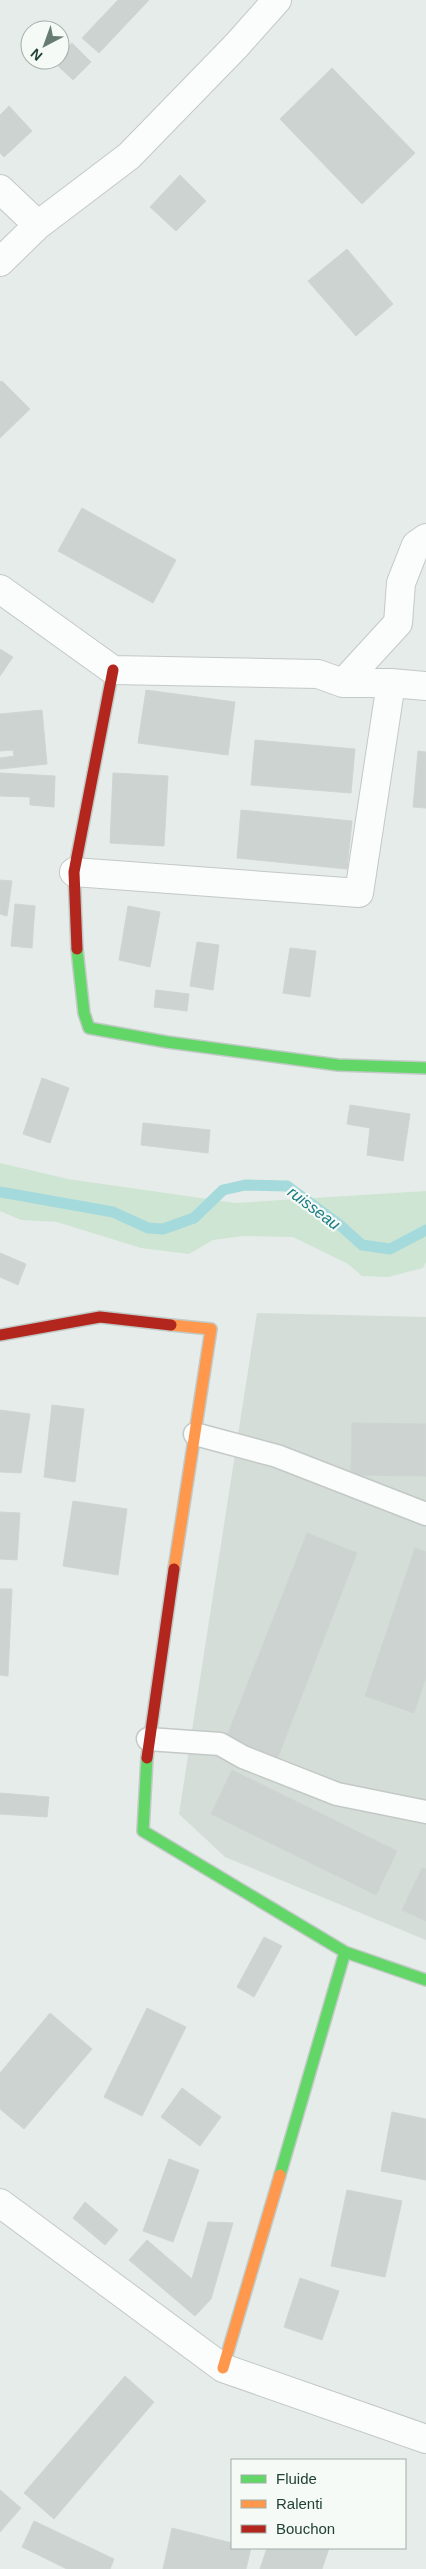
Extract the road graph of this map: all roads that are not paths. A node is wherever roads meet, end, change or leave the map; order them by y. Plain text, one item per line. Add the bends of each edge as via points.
1 (277, 0) edge
2 (0, 189) edge
3 (38, 225) junction
4 (0, 262) edge
5 (426, 538) edge
6 (0, 589) edge
7 (113, 670) junction
8 (343, 683) junction
9 (391, 683) junction
10 (426, 686) edge
11 (74, 872) junction
12 (426, 1068) edge
13 (0, 1335) edge
14 (195, 1434) junction
15 (426, 1514) edge
16 (148, 1739) junction
17 (426, 1812) edge
18 (344, 1952) junction
19 (426, 1980) edge
20 (0, 2203) edge
21 (222, 2368) junction
22 (426, 2439) edge

1 - 3 street via 129,156
2 - 3 street
3 - 4 street
5 - 8 street via 416,545 401,583 398,623
6 - 7 street
7 - 8 street via 318,674
7 - 11 street
8 - 9 street
9 - 10 street
9 - 11 street via 359,893
11 - 12 street via 78,964 84,1013 90,1028 338,1065
13 - 14 street via 100,1317 210,1329
14 - 15 lane via 278,1456
14 - 16 street
16 - 17 lane via 220,1744 243,1757 337,1794
16 - 18 street via 143,1830
18 - 19 street
18 - 21 street
20 - 21 street
21 - 22 street

